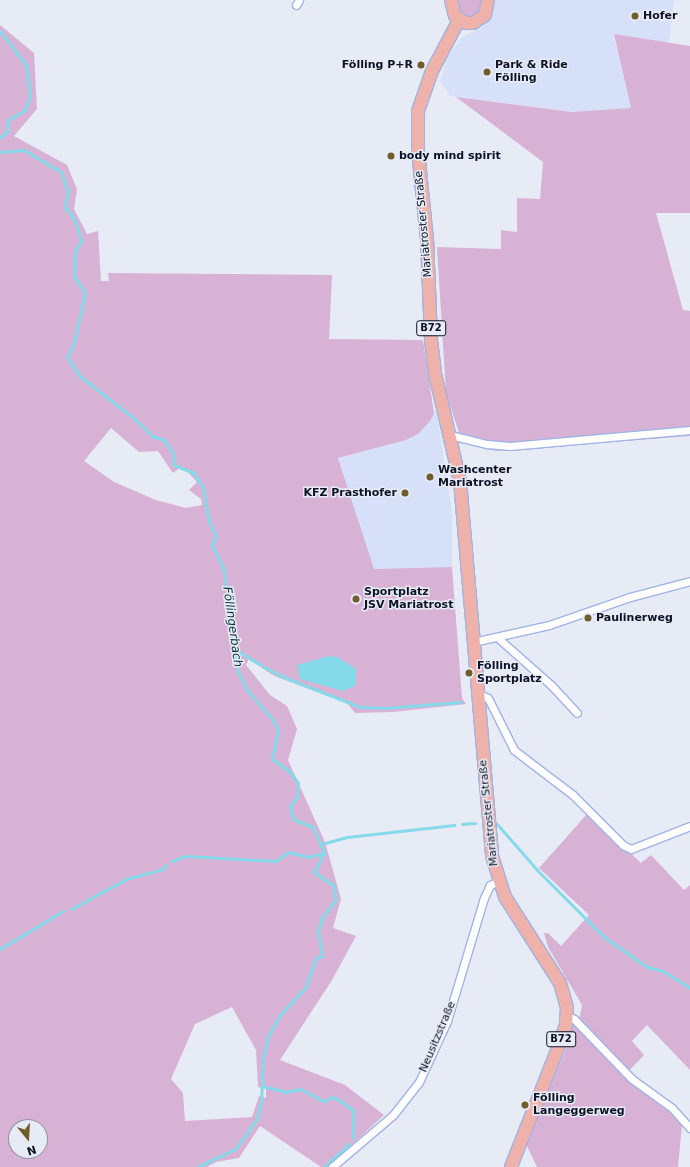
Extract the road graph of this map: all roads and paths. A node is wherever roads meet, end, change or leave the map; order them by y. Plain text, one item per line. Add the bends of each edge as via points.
1 (452, 0) edge
2 (488, 0) edge
3 (460, 20) junction
4 (690, 430) edge
5 (450, 435) junction
6 (690, 581) edge
7 (498, 638) junction
8 (473, 642) junction
9 (478, 693) junction
10 (577, 713) dead end
11 (690, 826) edge
12 (498, 881) junction
13 (567, 1015) junction
14 (690, 1128) edge
15 (332, 1167) edge
16 (511, 1167) edge

1 - 3 main road via 451,10
2 - 3 main road via 488,9 480,20 473,23
3 - 5 main road, Mariatroster Straße / B72 via 432,71 420,103 418,121 431,340 436,378
4 - 5 street via 510,446 487,444
5 - 8 main road, Mariatroster Straße / B72 via 460,481
6 - 7 street via 630,597 549,625
7 - 8 street
7 - 10 street via 551,685
8 - 9 main road, Mariatroster Straße / B72
9 - 11 street via 488,698 514,750 573,795 623,845 631,849
9 - 12 main road, Mariatroster Straße / B72 via 490,838
12 - 13 main road, Mariatroster Straße / B72 via 516,917 560,983
12 - 15 street, Neusitzstraße via 490,885 484,898 447,1021 419,1082 393,1116
13 - 14 street via 574,1019 632,1079 672,1108
13 - 16 main road, Mariatroster Straße / B72 via 560,1043

